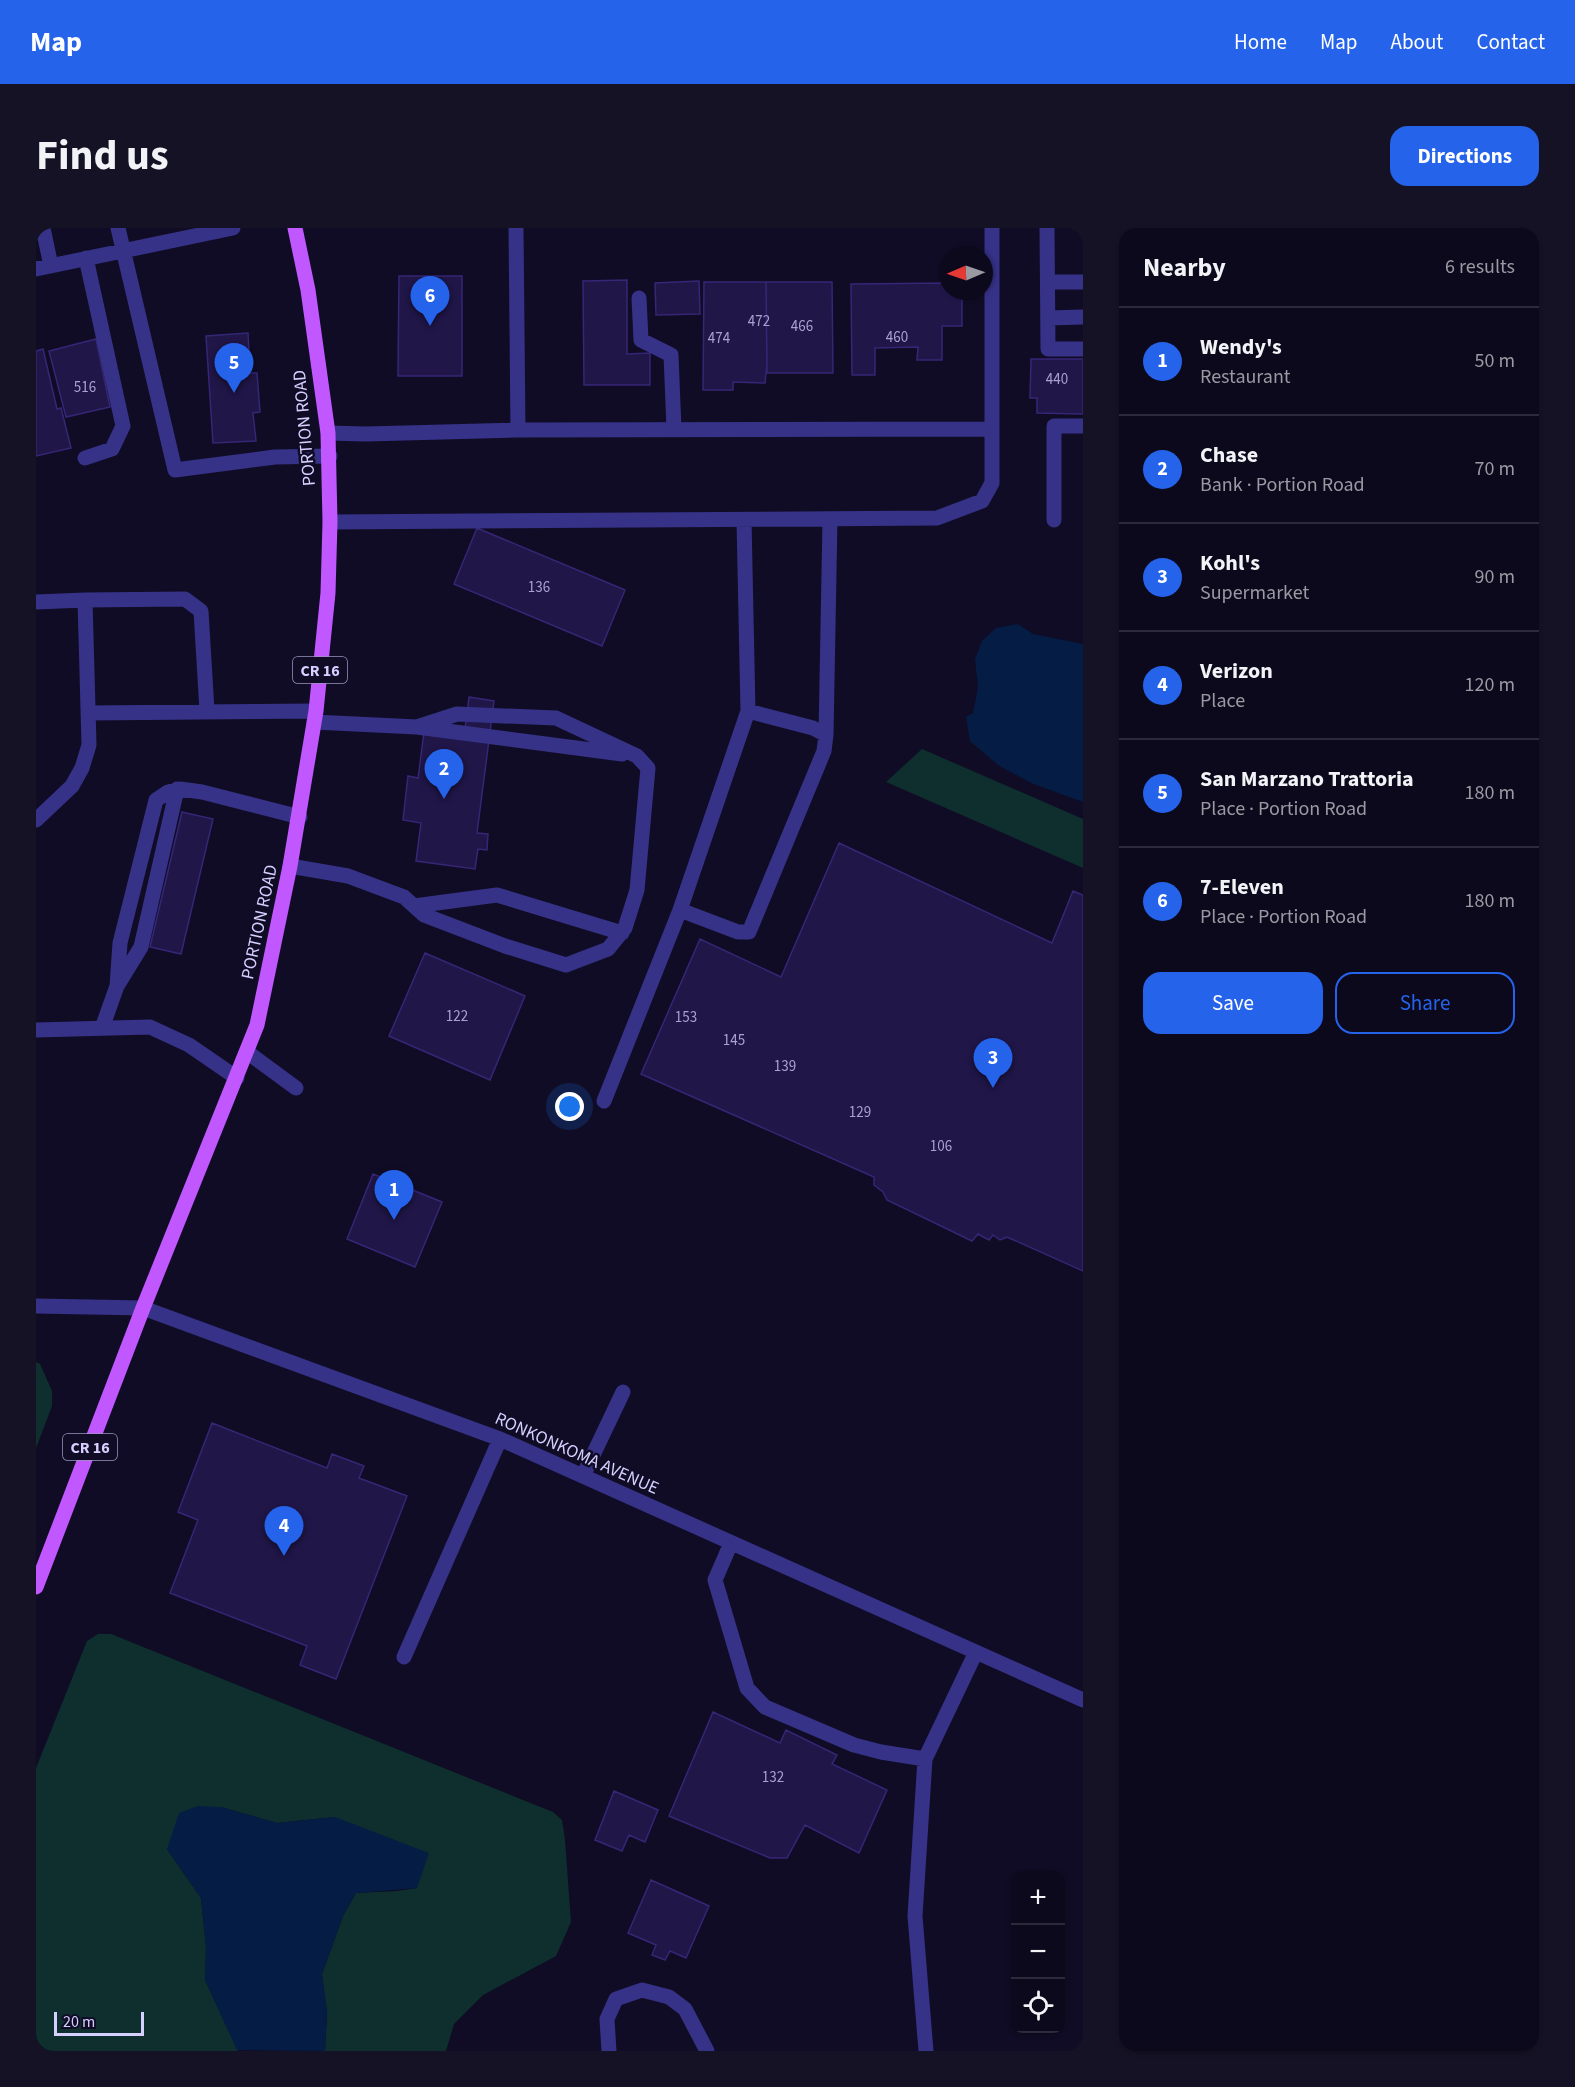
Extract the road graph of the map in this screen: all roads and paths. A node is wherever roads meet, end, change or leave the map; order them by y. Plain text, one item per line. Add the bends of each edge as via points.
1 (43, 228) edge
2 (118, 228) edge
3 (233, 228) edge
4 (295, 228) edge
5 (516, 228) edge
6 (992, 228) edge
7 (1047, 228) edge
8 (123, 251) junction
9 (86, 258) junction
10 (44, 267) edge
11 (1048, 282) junction
12 (1083, 282) edge
13 (639, 298) dead end
14 (1083, 317) edge
15 (1048, 318) junction
16 (1083, 349) edge
17 (1083, 426) edge
18 (674, 429) junction
19 (992, 429) junction
20 (518, 430) junction
21 (328, 433) junction
22 (330, 456) junction
23 (85, 458) dead end
24 (830, 519) junction
25 (744, 520) junction
26 (1054, 520) dead end
27 (330, 522) junction
28 (85, 600) junction
29 (36, 603) edge
30 (207, 711) junction
31 (748, 711) junction
32 (88, 713) junction
33 (315, 717) junction
34 (417, 727) junction
35 (826, 735) junction
36 (637, 756) junction
37 (177, 789) junction
38 (300, 817) junction
39 (36, 820) edge
40 (290, 866) junction
41 (419, 910) junction
42 (680, 910) junction
43 (622, 933) junction
44 (117, 986) junction
45 (102, 1028) junction
46 (36, 1029) edge
47 (247, 1052) junction
48 (237, 1078) junction
49 (296, 1088) dead end
50 (604, 1101) dead end
51 (36, 1306) edge
52 (143, 1308) junction
53 (623, 1392) dead end
54 (500, 1439) junction
55 (583, 1476) junction
56 (731, 1542) junction
57 (36, 1587) edge
58 (976, 1652) junction
59 (404, 1657) dead end
60 (1083, 1700) edge
61 (925, 1759) junction
62 (609, 2051) edge
63 (707, 2051) edge
64 (926, 2051) edge

1 - 10 street
2 - 8 street
3 - 8 street
4 - 21 main road, PORTION ROAD / CR 16
5 - 20 street
6 - 19 street
7 - 11 street
8 - 9 street
8 - 22 street via 175,470 275,457
9 - 10 street
9 - 23 street via 123,426 112,449
11 - 12 street
11 - 15 street
13 - 18 street via 641,340 671,355
14 - 15 street
15 - 16 street via 1048,349
17 - 26 street via 1054,426
18 - 19 street
18 - 20 street
19 - 24 street via 992,483 981,501 937,518
20 - 21 street
21 - 22 main road, PORTION ROAD / CR 16
22 - 27 main road, PORTION ROAD / CR 16
24 - 25 street
24 - 35 street
25 - 27 street
25 - 31 street
27 - 33 main road, PORTION ROAD / CR 16 via 328,593
28 - 29 street
28 - 30 street via 185,599 201,611
28 - 32 street
30 - 32 street
30 - 33 street
31 - 35 street
31 - 42 street
32 - 39 street via 89,745 82,768 72,786
33 - 34 street
33 - 38 main road, PORTION ROAD / CR 16
34 - 36 street
34 - 36 street via 457,714 556,718
35 - 42 street via 824,751 749,932 738,932
36 - 43 street via 648,768 638,890
37 - 38 street
37 - 44 street via 141,947
37 - 44 street via 156,800 120,943
38 - 40 main road, PORTION ROAD / CR 16
40 - 41 street via 348,876 404,897
40 - 47 main road, PORTION ROAD / CR 16 via 257,1025
41 - 43 street via 496,895
41 - 43 street via 505,946 566,964 608,949
42 - 50 street
44 - 45 street
45 - 46 street
45 - 48 street via 150,1027 189,1045
47 - 48 main road, PORTION ROAD / CR 16
47 - 49 street
48 - 52 main road, PORTION ROAD / CR 16
51 - 52 street, RONKONKOMA AVENUE
52 - 54 street, RONKONKOMA AVENUE
52 - 57 main road, PORTION ROAD / CR 16
53 - 55 street
54 - 55 street, RONKONKOMA AVENUE
54 - 59 street
55 - 56 street, RONKONKOMA AVENUE
56 - 58 street, RONKONKOMA AVENUE
56 - 61 street via 715,1580 747,1688 765,1707 854,1745
58 - 60 street, RONKONKOMA AVENUE
58 - 61 street
61 - 64 street via 915,1916
62 - 63 street via 607,2019 616,1999 642,1990 669,1997 685,2009

